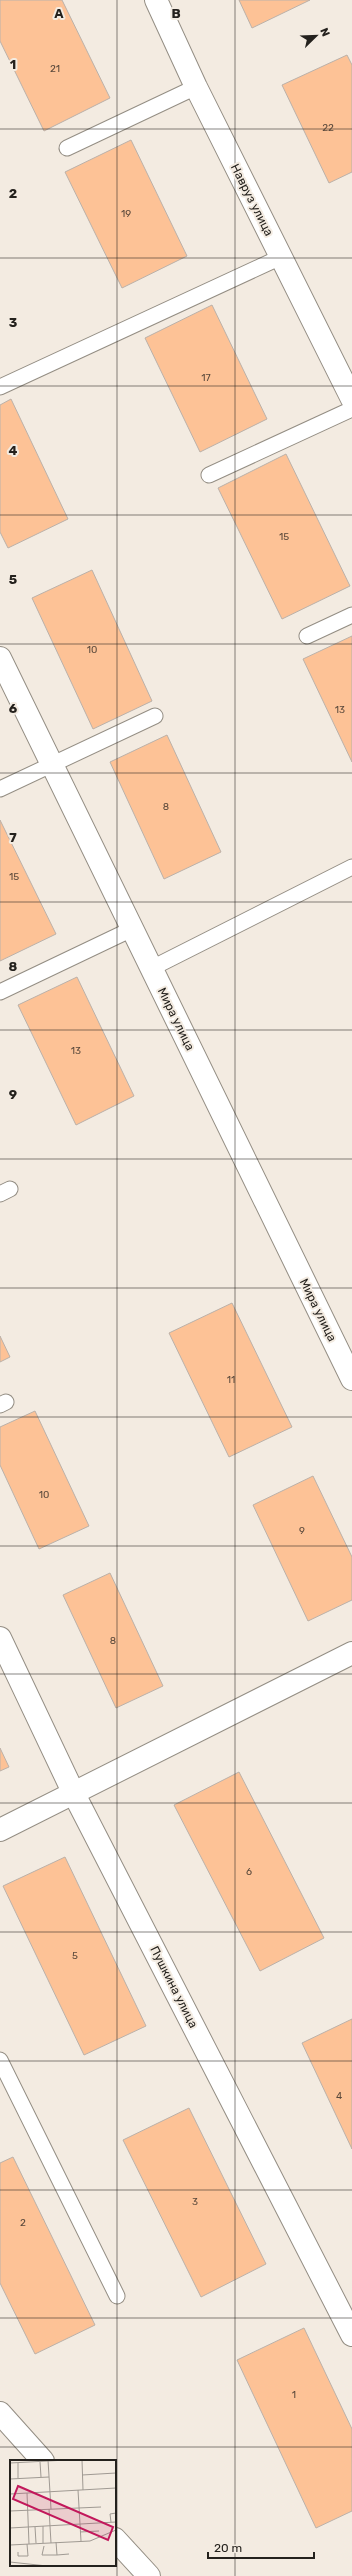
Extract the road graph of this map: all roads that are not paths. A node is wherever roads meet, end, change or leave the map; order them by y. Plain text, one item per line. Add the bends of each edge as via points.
1 (156, 0) edge
2 (196, 87) junction
3 (67, 148) dead end
4 (281, 257) junction
5 (0, 387) edge
6 (352, 400) edge
7 (352, 409) edge
8 (209, 475) dead end
9 (352, 615) edge
10 (307, 636) dead end
11 (0, 658) edge
12 (155, 716) dead end
13 (52, 764) junction
14 (0, 788) edge
15 (352, 867) edge
16 (132, 929) junction
17 (152, 968) junction
18 (0, 992) edge
19 (352, 1379) edge
20 (0, 1638) edge
21 (352, 1653) edge
22 (74, 1794) junction
23 (0, 1830) edge
24 (0, 2060) edge
25 (117, 2296) dead end
26 (352, 2335) edge
27 (0, 2413) edge
28 (42, 2460) edge
29 (116, 2540) edge
30 (149, 2576) edge

1 - 2 street, Навруз улица
2 - 3 lane
2 - 4 street, Навруз улица
4 - 5 lane
4 - 6 street, Навруз улица
7 - 8 lane
9 - 10 lane
11 - 13 street, Мира улица
12 - 13 lane
13 - 14 lane
13 - 16 street, Мира улица
15 - 17 lane
16 - 17 street, Мира улица
16 - 18 lane
17 - 19 street, Мира улица
20 - 22 street, Пушкина улица
21 - 22 street
22 - 23 street
22 - 26 street, Пушкина улица
24 - 25 lane
27 - 28 street
29 - 30 street

